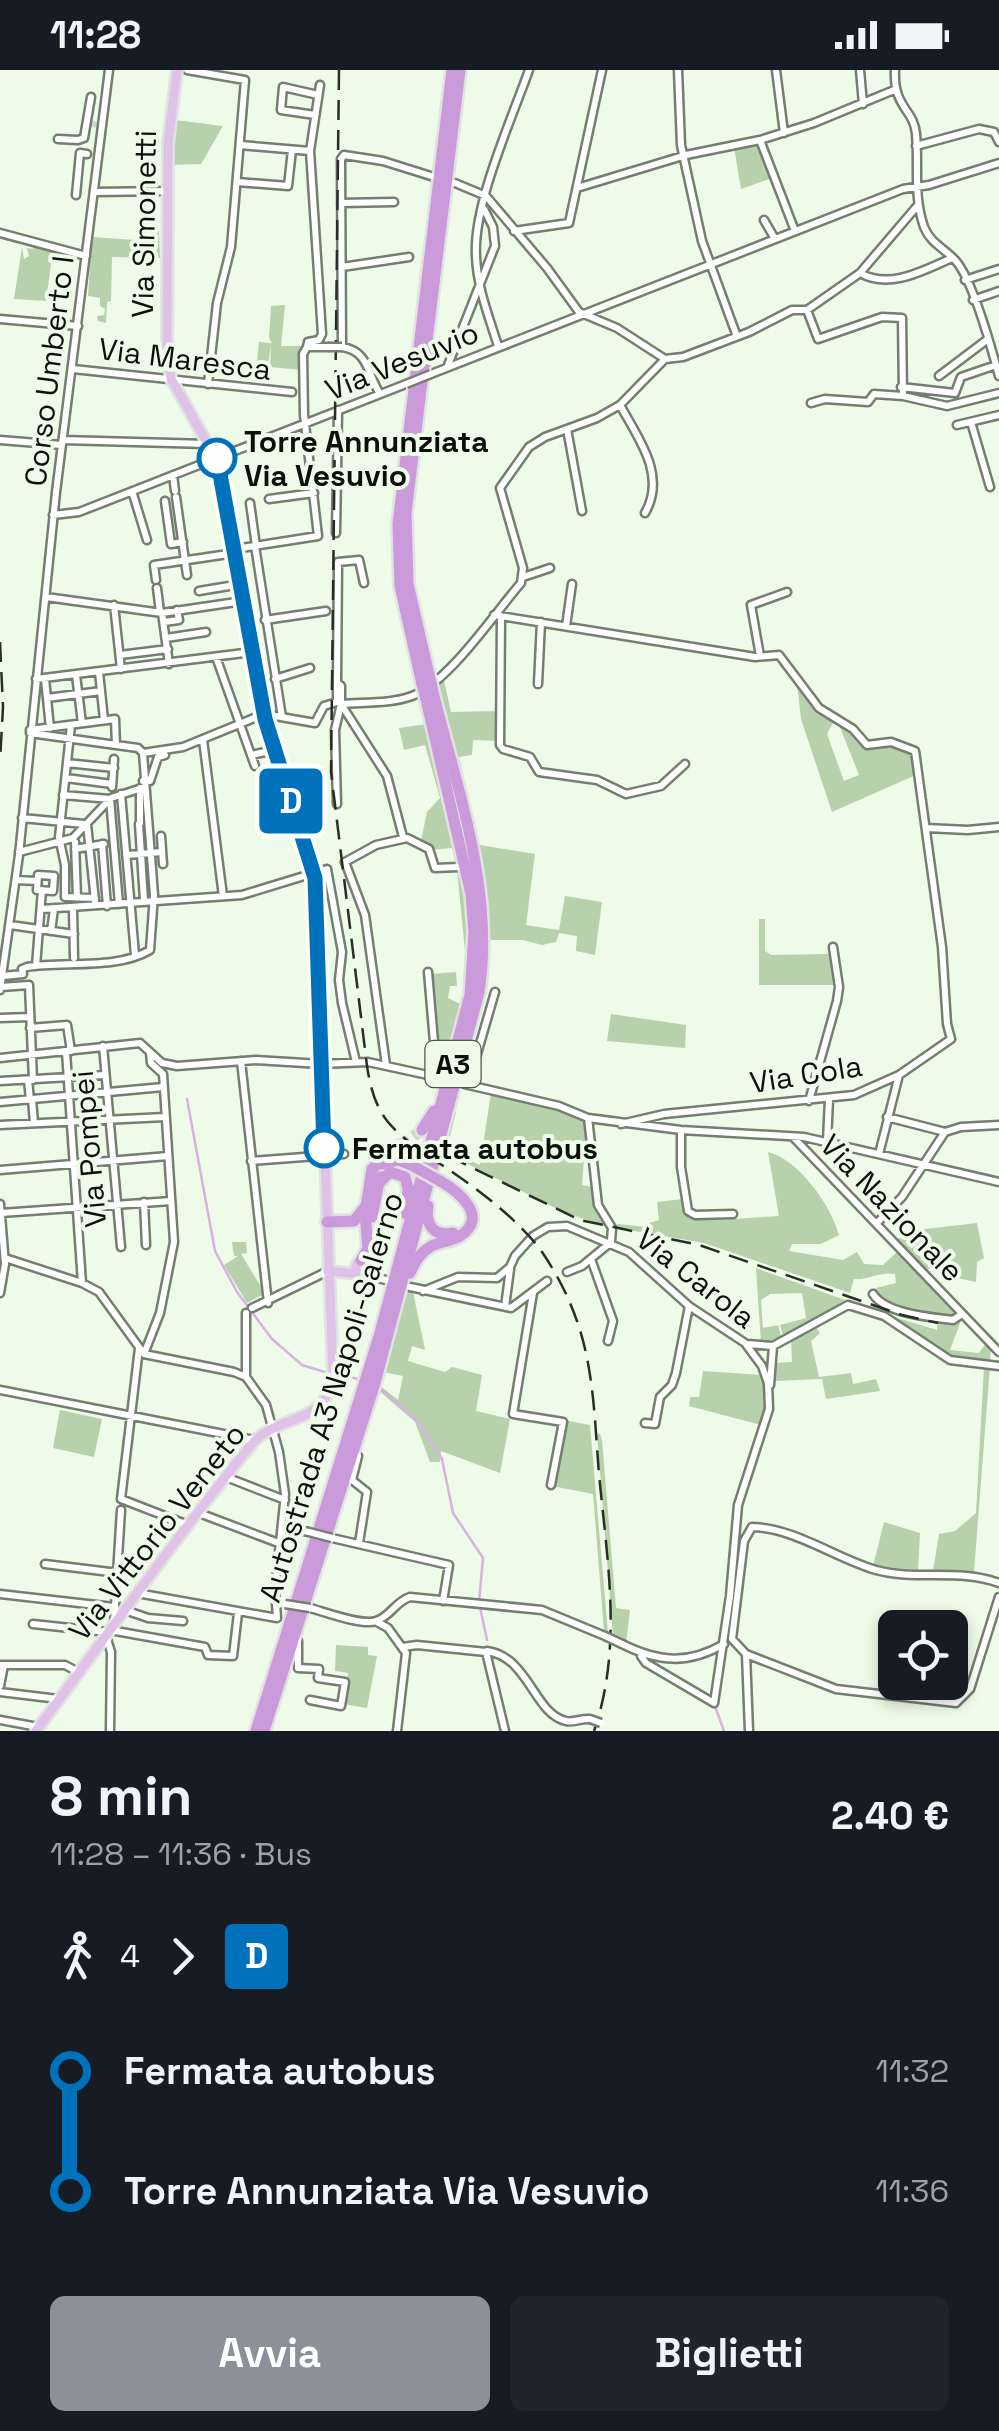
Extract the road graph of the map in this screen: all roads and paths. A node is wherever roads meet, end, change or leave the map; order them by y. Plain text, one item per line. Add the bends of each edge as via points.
1 (109, 70) edge
2 (176, 70) edge
3 (188, 70) edge
4 (452, 70) edge
5 (460, 70) edge
6 (602, 70) edge
7 (678, 70) edge
8 (776, 70) edge
9 (860, 70) edge
10 (897, 70) edge
11 (526, 71) edge
12 (320, 85) dead end
13 (894, 90) junction
14 (318, 95) junction
15 (91, 97) dead end
16 (863, 104) junction
17 (315, 115) junction
18 (95, 124) junction
19 (784, 132) junction
20 (58, 139) dead end
21 (760, 140) junction
22 (999, 142) edge
23 (240, 145) junction
24 (916, 146) junction
25 (292, 150) junction
26 (310, 151) junction
27 (94, 155) junction
28 (683, 156) junction
29 (999, 163) edge
30 (434, 177) dead end
31 (237, 182) junction
32 (454, 183) dead end
33 (577, 188) junction
34 (915, 188) junction
35 (168, 191) junction
36 (94, 192) junction
37 (76, 194) dead end
38 (486, 196) junction
39 (394, 202) dead end
40 (341, 203) junction
41 (918, 205) junction
42 (483, 208) junction
43 (764, 220) dead end
44 (506, 222) junction
45 (493, 227) junction
46 (795, 231) junction
47 (513, 232) junction
48 (0, 233) edge
49 (774, 239) junction
50 (86, 256) junction
51 (408, 257) dead end
52 (952, 258) junction
53 (710, 264) junction
54 (342, 267) junction
55 (999, 268) edge
56 (860, 273) junction
57 (965, 280) junction
58 (480, 284) junction
59 (999, 291) edge
60 (973, 300) junction
61 (806, 310) junction
62 (584, 314) junction
63 (0, 319) edge
64 (78, 326) junction
65 (736, 334) dead end
66 (988, 336) junction
67 (999, 341) edge
68 (498, 346) junction
69 (342, 347) junction
70 (307, 348) junction
71 (664, 359) junction
72 (996, 366) junction
73 (447, 367) junction
74 (73, 369) junction
75 (939, 376) dead end
76 (999, 376) edge
77 (171, 379) junction
78 (208, 384) junction
79 (902, 391) junction
80 (292, 392) dead end
81 (380, 394) junction
82 (999, 394) edge
83 (811, 403) dead end
84 (620, 405) junction
85 (338, 410) junction
86 (999, 415) edge
87 (971, 422) junction
88 (305, 423) junction
89 (958, 425) dead end
90 (567, 429) junction
91 (0, 440) edge
92 (63, 442) junction
93 (208, 443) junction
94 (217, 458) junction
95 (173, 475) junction
96 (990, 487) dead end
97 (132, 490) junction
98 (314, 493) junction
99 (269, 499) dead end
100 (165, 501) dead end
101 (250, 503) dead end
102 (582, 511) dead end
103 (645, 513) dead end
104 (53, 514) junction
105 (336, 533) dead end
106 (146, 540) dead end
107 (182, 542) junction
108 (256, 546) junction
109 (235, 551) junction
110 (185, 560) junction
111 (550, 568) dead end
112 (187, 575) dead end
113 (523, 577) junction
114 (240, 584) junction
115 (364, 584) dead end
116 (572, 584) dead end
117 (199, 591) dead end
118 (787, 592) dead end
119 (46, 598) junction
120 (244, 601) junction
121 (114, 605) junction
122 (177, 610) junction
123 (326, 611) dead end
124 (161, 612) junction
125 (498, 615) junction
126 (265, 620) junction
127 (164, 622) junction
128 (541, 622) junction
129 (566, 626) junction
130 (206, 632) dead end
131 (166, 638) junction
132 (168, 649) junction
133 (252, 652) junction
134 (119, 656) junction
135 (760, 656) junction
136 (216, 658) junction
137 (170, 664) junction
138 (310, 668) dead end
139 (121, 669) junction
140 (99, 672) junction
141 (76, 675) junction
142 (275, 678) junction
143 (40, 679) junction
144 (337, 683) junction
145 (538, 684) dead end
146 (427, 687) junction
147 (101, 691) junction
148 (79, 694) junction
149 (47, 698) junction
150 (341, 704) junction
151 (264, 714) junction
152 (282, 717) junction
153 (104, 720) junction
154 (82, 723) junction
155 (239, 724) junction
156 (71, 725) junction
157 (50, 728) junction
158 (30, 731) junction
159 (70, 738) junction
160 (203, 740) junction
161 (116, 745) junction
162 (270, 751) dead end
163 (143, 753) junction
164 (168, 755) dead end
165 (251, 756) junction
166 (67, 763) junction
167 (685, 764) dead end
168 (255, 766) dead end
169 (66, 778) junction
170 (112, 784) junction
171 (143, 786) junction
172 (64, 794) junction
173 (121, 794) junction
174 (110, 798) junction
175 (338, 804) dead end
176 (22, 818) junction
177 (61, 822) junction
178 (86, 823) junction
179 (143, 823) junction
180 (926, 828) junction
181 (999, 828) edge
182 (160, 836) dead end
183 (403, 838) junction
184 (126, 841) junction
185 (114, 842) junction
186 (61, 843) junction
187 (102, 844) junction
188 (90, 846) junction
189 (20, 852) junction
190 (151, 852) junction
191 (162, 852) junction
192 (127, 854) junction
193 (140, 854) junction
194 (163, 864) dead end
195 (459, 868) dead end
196 (313, 872) junction
197 (16, 880) junction
198 (37, 881) junction
199 (42, 890) junction
200 (224, 896) junction
201 (77, 898) junction
202 (154, 899) junction
203 (144, 900) junction
204 (131, 902) junction
205 (95, 903) junction
206 (119, 904) junction
207 (107, 906) junction
208 (42, 909) junction
209 (54, 909) junction
210 (73, 909) junction
211 (10, 925) junction
212 (40, 929) junction
213 (51, 931) junction
214 (74, 934) junction
215 (4, 944) edge
216 (832, 947) dead end
217 (135, 956) junction
218 (74, 962) junction
219 (36, 966) junction
220 (428, 972) dead end
221 (2, 976) junction
222 (0, 988) edge
223 (495, 992) dead end
224 (30, 1017) junction
225 (0, 1018) edge
226 (30, 1028) junction
227 (460, 1037) junction
228 (103, 1046) junction
229 (68, 1051) junction
230 (151, 1052) junction
231 (32, 1056) junction
232 (0, 1058) edge
233 (242, 1061) junction
234 (356, 1062) junction
235 (321, 1064) junction
236 (386, 1065) junction
237 (899, 1074) junction
238 (105, 1075) junction
239 (436, 1077) junction
240 (67, 1078) junction
241 (30, 1080) junction
242 (0, 1082) edge
243 (464, 1084) junction
244 (164, 1087) junction
245 (106, 1093) junction
246 (68, 1096) junction
247 (829, 1098) junction
248 (31, 1100) junction
249 (809, 1101) junction
250 (0, 1102) edge
251 (166, 1117) junction
252 (588, 1118) junction
253 (887, 1118) junction
254 (109, 1120) junction
255 (70, 1122) junction
256 (34, 1123) junction
257 (0, 1124) edge
258 (622, 1124) junction
259 (999, 1125) edge
260 (422, 1130) tunnel mouth
261 (681, 1130) junction
262 (945, 1132) junction
263 (794, 1137) junction
264 (826, 1142) junction
265 (400, 1146) tunnel mouth
266 (344, 1154) dead end
267 (879, 1154) junction
268 (168, 1156) junction
269 (324, 1156) junction
270 (436, 1158) junction
271 (113, 1160) junction
272 (251, 1161) junction
273 (74, 1164) junction
274 (926, 1165) junction
275 (0, 1170) edge
276 (999, 1182) edge
277 (440, 1184) junction
278 (374, 1186) junction
279 (171, 1200) junction
280 (144, 1202) junction
281 (366, 1203) junction
282 (0, 1204) edge
283 (117, 1204) junction
284 (77, 1207) junction
285 (1, 1213) edge
286 (734, 1214) dead end
287 (327, 1222) junction
288 (876, 1224) junction
289 (610, 1242) junction
290 (146, 1245) dead end
291 (121, 1247) dead end
292 (591, 1258) junction
293 (3, 1262) edge
294 (510, 1267) junction
295 (328, 1268) junction
296 (365, 1269) junction
297 (567, 1272) dead end
298 (547, 1281) dead end
299 (82, 1283) junction
300 (389, 1287) junction
301 (410, 1287) dead end
302 (1, 1288) edge
303 (422, 1291) junction
304 (534, 1293) junction
305 (872, 1294) dead end
306 (268, 1303) junction
307 (689, 1306) junction
308 (504, 1307) junction
309 (962, 1314) junction
310 (388, 1338) junction
311 (608, 1341) dead end
312 (745, 1343) junction
313 (762, 1346) junction
314 (773, 1350) junction
315 (142, 1351) junction
316 (999, 1352) edge
317 (758, 1359) junction
318 (999, 1366) edge
319 (246, 1377) junction
320 (0, 1390) edge
321 (770, 1393) junction
322 (130, 1415) junction
323 (645, 1423) dead end
324 (274, 1429) junction
325 (254, 1440) junction
326 (358, 1456) dead end
327 (226, 1477) junction
328 (551, 1485) dead end
329 (285, 1500) junction
330 (121, 1510) dead end
331 (199, 1513) junction
332 (738, 1523) junction
333 (189, 1526) junction
334 (283, 1526) junction
335 (749, 1530) junction
336 (358, 1543) junction
337 (281, 1544) junction
338 (45, 1564) dead end
339 (118, 1573) junction
340 (999, 1583) edge
341 (0, 1594) edge
342 (137, 1594) junction
343 (999, 1596) edge
344 (443, 1601) junction
345 (281, 1604) junction
346 (119, 1608) junction
347 (312, 1609) junction
348 (238, 1613) junction
349 (184, 1621) dead end
350 (376, 1621) junction
351 (32, 1624) dead end
352 (109, 1630) junction
353 (732, 1640) junction
354 (724, 1644) junction
355 (403, 1647) junction
356 (486, 1652) junction
357 (637, 1652) junction
358 (746, 1654) junction
359 (2, 1665) edge
360 (78, 1672) junction
361 (0, 1689) edge
362 (58, 1699) junction
363 (310, 1700) dead end
364 (0, 1720) edge
365 (601, 1723) dead end
366 (37, 1729) edge
367 (110, 1731) edge
368 (256, 1731) edge
369 (264, 1731) edge
370 (397, 1731) edge
371 (505, 1731) edge
372 (749, 1731) edge

1 - 18 street, Corso Umberto I
2 - 35 main road, Via Simonetti
3 - 23 street via 245,80
4 - 146 highway, Autostrada A3 Napoli-Salerno / A3 via 398,524 400,586
5 - 146 highway, Autostrada A3 Napoli-Salerno / A3 via 406,514 408,584
6 - 33 street
7 - 28 street
8 - 19 street
9 - 16 street
10 - 13 street
11 - 38 street
12 - 14 street
13 - 16 street
13 - 24 street via 915,128
14 - 17 street
14 - 17 street via 284,88 282,110
15 - 18 street
16 - 19 street
17 - 26 street
18 - 20 street via 80,140
18 - 27 street, Corso Umberto I
19 - 21 street
21 - 28 street
21 - 46 street
22 - 24 street via 994,132 979,129
23 - 25 street
23 - 31 street
24 - 34 street
25 - 26 street
25 - 31 street via 288,186
26 - 70 street via 322,334
27 - 36 street, Corso Umberto I
27 - 37 street via 80,153
28 - 33 street
28 - 53 street
29 - 34 street, Via Vesuvio
30 - 40 street via 344,155
31 - 78 street
32 - 38 street
33 - 47 street via 569,223
34 - 41 street
34 - 46 street, Via Vesuvio
35 - 36 street
35 - 77 main road, Via Simonetti
36 - 50 street, Corso Umberto I
38 - 42 street
38 - 44 street
39 - 40 street
40 - 54 street
41 - 52 street via 929,238
41 - 56 street
42 - 45 street
42 - 58 street via 476,240
43 - 49 street
44 - 45 street
44 - 47 street
45 - 58 street via 495,246
46 - 49 street, Via Vesuvio
47 - 62 street
48 - 50 street
49 - 53 street, Via Vesuvio
50 - 64 street, Corso Umberto I
51 - 54 street
52 - 56 street via 892,280
52 - 57 street
53 - 62 street, Via Vesuvio
53 - 65 street
54 - 69 street
55 - 57 street
56 - 61 street
57 - 60 street
58 - 68 street
58 - 73 street
59 - 60 street
60 - 66 street
61 - 71 street
61 - 79 street via 818,338 882,317 902,318
62 - 68 street, Via Vesuvio
62 - 71 street
63 - 64 street
64 - 74 street, Corso Umberto I
66 - 67 street
66 - 72 street
66 - 75 street
68 - 73 street, Via Vesuvio
69 - 70 street, bridge
69 - 81 street via 358,352
70 - 88 street
71 - 84 street
72 - 76 street
72 - 79 street via 961,377 955,393
73 - 81 street, Via Vesuvio, bridge
74 - 77 street, Via Maresca
74 - 92 street, Corso Umberto I
77 - 78 street, Via Maresca
77 - 93 main road
78 - 80 street, Via Maresca
79 - 82 street via 946,406
79 - 83 street via 874,394 868,402
81 - 85 street, Via Vesuvio
84 - 90 street
84 - 103 street via 652,466
85 - 88 street, Via Vesuvio
85 - 105 street
86 - 87 street
87 - 89 street
87 - 96 street
88 - 94 street, Via Vesuvio
88 - 98 street
90 - 102 street
90 - 113 street via 528,447 500,488
91 - 92 street
92 - 93 street
92 - 104 street, Corso Umberto I
93 - 94 main road
94 - 95 street, Via Vesuvio
94 - 109 main road, Via Vittorio Veneto
95 - 97 street, Via Vesuvio
95 - 107 street
97 - 104 street, Via Vesuvio via 73,514
97 - 106 street
98 - 99 street
98 - 108 street via 318,536
100 - 107 street via 171,544
101 - 108 street
104 - 119 street, Corso Umberto I
107 - 110 street
108 - 109 street
108 - 126 street
109 - 110 street
109 - 114 main road, Via Vittorio Veneto
110 - 112 street
110 - 124 street via 154,565
111 - 113 street
113 - 125 street
114 - 117 street
114 - 120 main road, Via Vittorio Veneto
115 - 144 street via 359,560 338,562
116 - 129 street
118 - 135 street via 752,605
119 - 121 street
119 - 143 street, Corso Umberto I
120 - 122 street
120 - 133 main road, Via Vittorio Veneto
121 - 124 street
121 - 134 street
122 - 124 street
122 - 127 street via 179,620
123 - 126 street
124 - 127 street
125 - 128 street
125 - 150 street via 418,693
125 - 167 street via 503,749 530,756 540,772 597,780 626,794 661,786
126 - 142 street
127 - 131 street
128 - 129 street
128 - 145 street
129 - 135 street
130 - 131 street
131 - 132 street
132 - 134 street
132 - 137 street
133 - 136 street
133 - 151 main road, Via Vittorio Veneto
134 - 139 street
135 - 180 street via 778,655 819,708 867,745 891,742 915,750
136 - 137 street
136 - 155 street
137 - 139 street
138 - 142 street
139 - 140 street
140 - 141 street
140 - 147 street
141 - 143 street
141 - 148 street
142 - 152 street
143 - 149 street
143 - 158 street
144 - 150 street
144 - 152 street via 338,702 324,706 316,722
146 - 227 highway, Autostrada A3 Napoli-Salerno / A3 via 472,904 473,966
146 - 270 highway, Autostrada A3 Napoli-Salerno / A3 via 473,859 482,933 475,1010
147 - 148 street
147 - 153 street
148 - 149 street
148 - 154 street
149 - 157 street
150 - 175 street via 335,730
150 - 183 street via 387,776
151 - 152 street
151 - 155 street
151 - 196 main road, Via Vittorio Veneto
153 - 154 street
153 - 161 street via 115,719
154 - 156 street
155 - 160 street
155 - 165 street
156 - 157 street
156 - 159 street
157 - 158 street
158 - 159 street
158 - 176 street
159 - 161 street
159 - 166 street
160 - 163 street
160 - 200 street
161 - 163 street
162 - 165 street
163 - 171 street
164 - 171 street via 158,756
165 - 168 street
166 - 169 street
166 - 170 street via 114,764
169 - 170 street
169 - 172 street
170 - 174 street
171 - 173 street
171 - 179 street
172 - 174 street
172 - 177 street
173 - 174 street
173 - 184 street
174 - 178 street
174 - 185 street
176 - 177 street
176 - 189 street
177 - 178 street
177 - 186 street
178 - 186 street
178 - 188 street
179 - 184 street
179 - 190 street
179 - 193 street
180 - 181 street
180 - 237 street, Via Cola via 952,1039
182 - 191 street
183 - 195 street via 426,846 435,868
183 - 236 street via 345,863 365,914
184 - 192 street
185 - 187 street
185 - 206 street
186 - 189 street
186 - 201 street via 65,896
187 - 188 street
187 - 207 street
188 - 201 street via 75,845
188 - 205 street
189 - 197 street
190 - 191 street
190 - 193 street
190 - 202 street
191 - 194 street
192 - 193 street
192 - 204 street
193 - 203 street
196 - 200 street
196 - 234 street via 327,869 342,952 342,1003
196 - 235 main road, Via Vittorio Veneto
197 - 198 street
197 - 211 street
198 - 199 street
198 - 199 street via 54,876 53,891
199 - 208 street
200 - 202 street
201 - 205 street
202 - 203 street
202 - 217 street via 151,943
203 - 204 street
204 - 206 street
204 - 217 street
205 - 207 street
205 - 210 street
206 - 207 street
208 - 209 street
208 - 212 street
209 - 210 street
209 - 213 street
210 - 214 street
211 - 212 street
211 - 215 street
212 - 213 street
212 - 219 street
213 - 214 street
214 - 218 street
215 - 221 street
216 - 249 street via 837,1001
217 - 218 street
218 - 219 street
219 - 221 street
220 - 239 street
221 - 222 street
222 - 224 street via 28,985
223 - 243 street
224 - 225 street
224 - 226 street
226 - 229 street via 67,1025
226 - 231 street
227 - 260 highway
227 - 300 highway, Autostrada A3 Napoli-Salerno / A3
228 - 229 street
228 - 230 street via 140,1043
228 - 238 street, Via Pompei
229 - 231 street
229 - 240 street
230 - 233 street via 176,1066
230 - 244 street
231 - 232 street
231 - 241 street
233 - 235 street
233 - 272 street
234 - 235 street
234 - 236 street
235 - 269 main road, Via Vittorio Veneto
236 - 239 street
237 - 247 street, Via Cola via 854,1096
237 - 253 street
238 - 240 street
238 - 245 street, Via Pompei
239 - 243 street, bridge
240 - 241 street
240 - 246 street
241 - 242 street
241 - 248 street
243 - 252 street
244 - 245 street
244 - 251 street
245 - 246 street
245 - 254 street, Via Pompei
246 - 248 street
246 - 255 street
247 - 249 street, Via Cola
247 - 264 street
248 - 250 street
248 - 256 street
249 - 258 street, Via Cola
251 - 254 street
251 - 268 street
252 - 258 street
252 - 289 street via 598,1205 612,1228
253 - 262 street
253 - 267 street
254 - 255 street
254 - 271 street, Via Pompei
255 - 256 street
255 - 273 street
256 - 257 street
258 - 261 street
259 - 262 street
261 - 263 street
261 - 286 street via 688,1211
262 - 274 street
263 - 264 street
263 - 288 street, Via Nazionale
264 - 267 street
265 - 278 highway via 374,1166
266 - 269 street
267 - 274 street
268 - 271 street
268 - 279 street
269 - 272 street
269 - 287 main road, Via Vittorio Veneto
270 - 277 highway via 427,1218 433,1230 449,1234 462,1225 465,1212
270 - 310 highway, Autostrada A3 Napoli-Salerno / A3
271 - 273 street
271 - 283 street, Via Pompei
272 - 306 street
273 - 275 street
273 - 284 street
274 - 276 street
274 - 288 street
277 - 278 highway, bridge via 398,1160 384,1162
277 - 310 highway via 468,1202 470,1224 416,1260
278 - 281 highway
278 - 296 highway
278 - 300 highway via 398,1172 408,1188
279 - 280 street
279 - 315 street via 173,1248 160,1314
280 - 283 street
280 - 290 street
281 - 287 highway via 354,1221
281 - 296 highway
282 - 285 street
283 - 284 street
283 - 291 street, Via Pompei
284 - 285 street
284 - 299 street
285 - 293 street
287 - 295 main road, Via Vittorio Veneto
288 - 309 street, Via Nazionale
289 - 292 street
289 - 294 street, Via Carola via 553,1225 523,1246
289 - 307 street, Via Carola
292 - 297 street
292 - 311 street via 613,1321
293 - 299 street
293 - 302 street
294 - 303 street via 497,1278 458,1277
294 - 308 street
295 - 296 main road
295 - 306 street
295 - 324 main road, Via Vittorio Veneto via 330,1392 312,1412
296 - 300 street
298 - 304 street
299 - 315 street via 104,1297
300 - 368 highway, Autostrada A3 Napoli-Salerno / A3 via 353,1427
301 - 303 street
303 - 308 street
304 - 308 street
304 - 328 street via 513,1414 563,1422
305 - 309 street via 920,1315 953,1320
306 - 319 street via 249,1311
307 - 312 street, Via Carola
307 - 323 street via 672,1385 660,1397 655,1424
309 - 316 street, Via Nazionale
310 - 369 highway, Autostrada A3 Napoli-Salerno / A3
312 - 313 street
312 - 317 street, Via Carola
313 - 314 street
313 - 317 street
314 - 317 street
314 - 318 street via 848,1305 884,1316 950,1360
314 - 321 street
315 - 319 street
315 - 322 street
317 - 321 street, Via Carola
319 - 324 street
320 - 322 street
321 - 332 street
322 - 325 street
322 - 333 street via 120,1499
324 - 325 main road, Via Vittorio Veneto
324 - 329 street
325 - 327 main road, Via Vittorio Veneto
326 - 336 street via 352,1480 368,1492
327 - 329 street
327 - 331 main road, Via Vittorio Veneto
329 - 334 street
330 - 339 street
331 - 333 main road, Via Vittorio Veneto
331 - 337 street
332 - 335 street
332 - 335 street
332 - 354 street
333 - 342 main road, Via Vittorio Veneto
334 - 336 street, bridge
334 - 337 street
335 - 340 street via 797,1539 876,1570 973,1575
335 - 353 street
336 - 344 street via 448,1565
337 - 345 street via 275,1590
338 - 339 street
339 - 346 street
341 - 346 street
342 - 346 main road, Via Vittorio Veneto
342 - 348 street
343 - 358 street via 970,1689 956,1703 836,1689
344 - 350 street via 407,1597
344 - 357 street, bridge via 542,1610
345 - 347 street, bridge
345 - 348 street via 274,1620
346 - 349 street
346 - 352 main road, Via Vittorio Veneto
347 - 350 street
347 - 363 street via 296,1664 301,1670 319,1668 318,1678 345,1682 341,1706
348 - 352 street via 233,1656 208,1656 205,1647
350 - 355 street
351 - 352 street
352 - 360 main road, Via Vittorio Veneto
352 - 367 street
353 - 354 street
353 - 358 street
354 - 357 street via 682,1660
354 - 357 street via 715,1703
355 - 356 street
355 - 370 street
356 - 365 street, bridge via 522,1671 543,1704 566,1722
356 - 371 street
358 - 372 street
359 - 360 street, Via Vittorio Veneto via 64,1664
359 - 361 street
360 - 362 main road, Via Vittorio Veneto
361 - 362 street
362 - 366 main road, Via Vittorio Veneto
364 - 366 street

